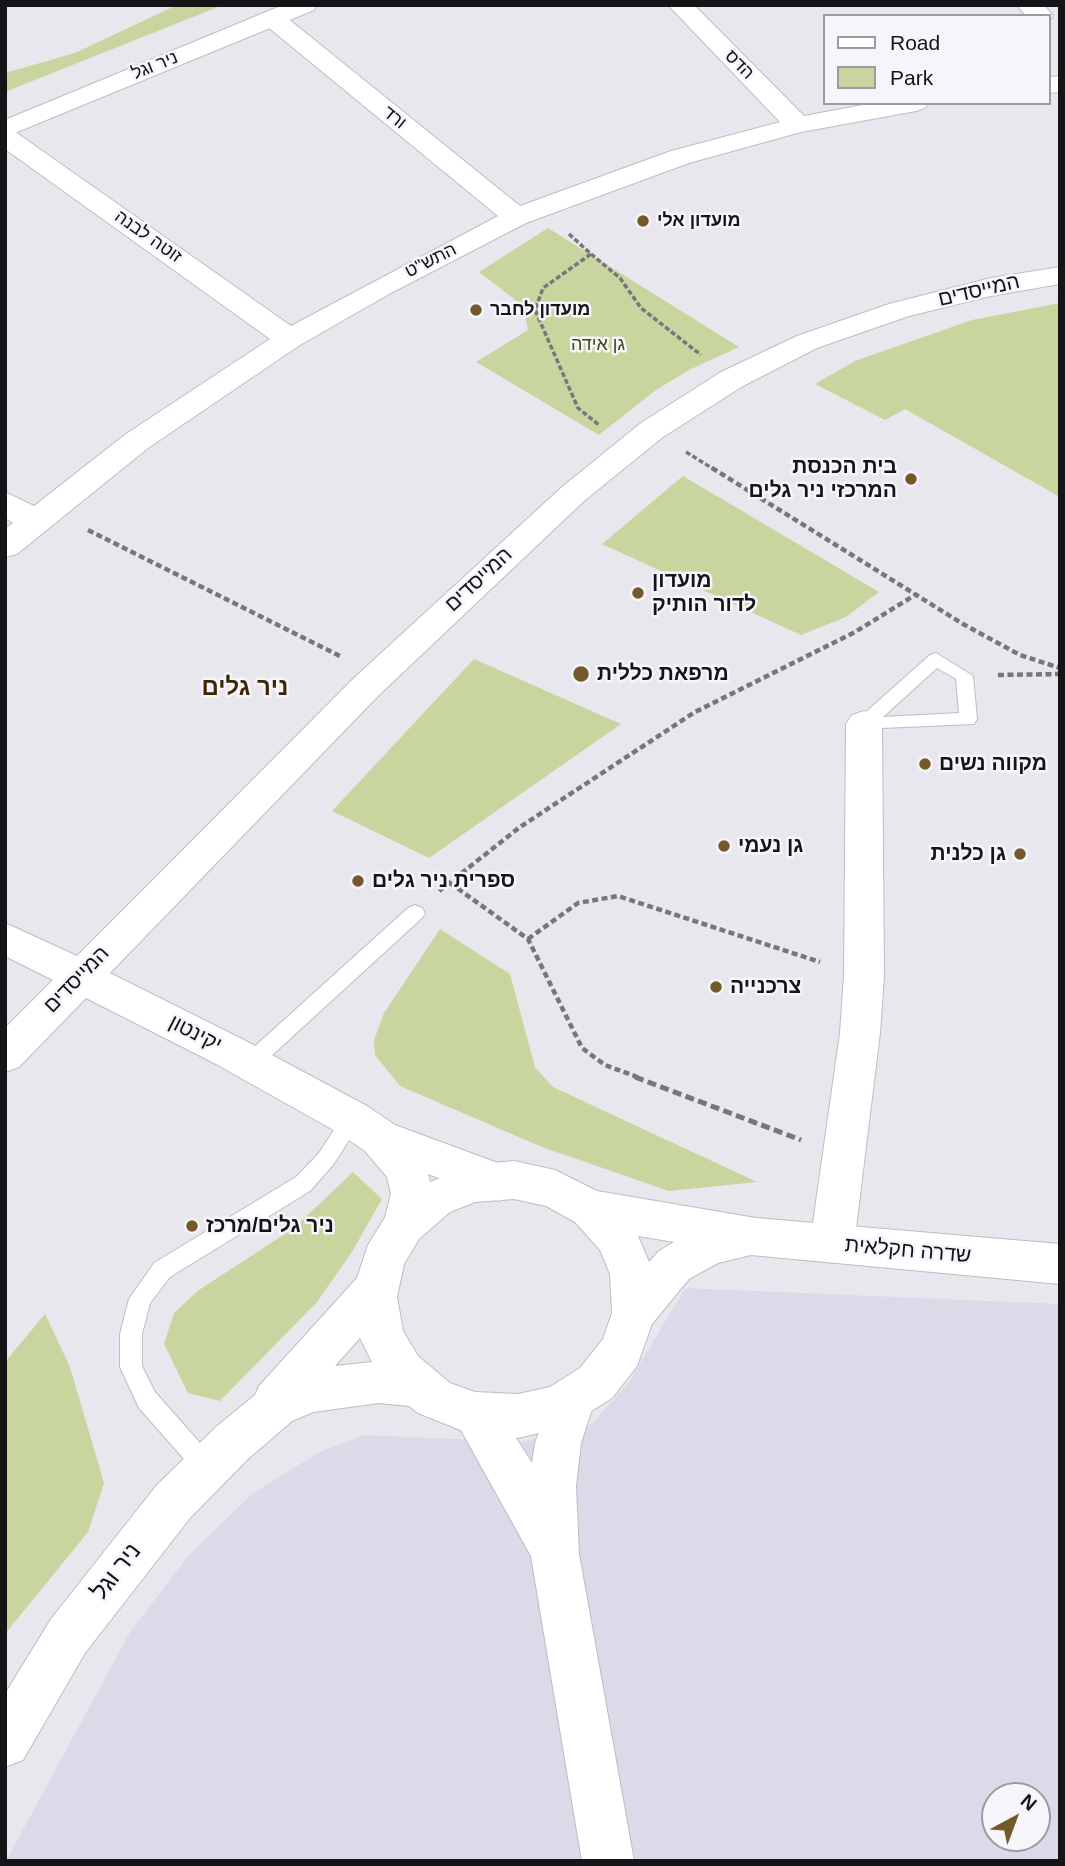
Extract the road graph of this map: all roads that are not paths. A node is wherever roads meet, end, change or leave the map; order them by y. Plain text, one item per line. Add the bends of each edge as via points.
1 (305, 5) edge
2 (680, 5) edge
3 (272, 18) junction
4 (905, 105) edge
5 (798, 125) junction
6 (5, 129) edge
7 (5, 137) edge
8 (527, 213) junction
9 (1060, 275) edge
10 (290, 339) junction
11 (5, 503) edge
12 (43, 516) junction
13 (5, 546) edge
14 (864, 724) junction
15 (415, 913) road end
16 (5, 938) edge
17 (80, 976) junction
18 (5, 1055) edge
19 (250, 1063) junction
20 (366, 1128) junction
21 (499, 1182) junction
22 (590, 1209) junction
23 (404, 1225) junction
24 (756, 1237) junction
25 (832, 1244) junction
26 (1060, 1264) edge
27 (377, 1287) junction
28 (634, 1313) junction
29 (418, 1385) junction
30 (573, 1397) junction
31 (475, 1414) junction
32 (255, 1423) junction
33 (207, 1468) junction
34 (555, 1554) junction
35 (5, 1742) edge
36 (608, 1861) edge

1 - 3 street, ניר וגל
2 - 5 street, הדס
3 - 6 street, ניר וגל
3 - 8 street, ורד
4 - 5 street, התש"ט
5 - 8 street, התש"ט via 680,157
7 - 10 street, זוטה לבנה
8 - 10 street, התש"ט
9 - 17 street, המייסדים via 899,310 807,342 732,379 641,440 522,540 378,676
10 - 12 street, התש"ט via 137,441
11 - 12 street
12 - 13 street, התש"ט
14 - 14 lane via 968,719 964,676 936,659
14 - 25 street via 864,976
15 - 19 lane
16 - 17 street, יקינטון
17 - 18 street, המייסדים
17 - 19 street, יקינטון
19 - 20 street, יקינטון
20 - 21 street, יקינטון
20 - 23 street, יקינטון via 406,1169 412,1194
20 - 33 lane via 303,1184 162,1270 140,1299 131,1334 131,1367 147,1400
21 - 22 street via 514,1180 555,1189
21 - 23 street via 473,1184 435,1199
22 - 24 street, שדרה חקלאית
22 - 28 street via 617,1238 632,1274
23 - 27 street via 383,1259
24 - 25 street, שדרה חקלאית
24 - 28 street, שדרה חקלאית via 710,1245 674,1265
25 - 26 street, שדרה חקלאית
27 - 29 street via 382,1336 402,1371
27 - 32 street, ניר וגל
28 - 30 street via 621,1351 596,1383
29 - 31 street via 434,1398
29 - 32 street, ניר וגל via 379,1382 310,1391 276,1406
30 - 31 street via 560,1406 518,1416
30 - 34 street via 558,1443 553,1486
31 - 34 street via 524,1492
32 - 33 street, ניר וגל
33 - 35 street, ניר וגל via 173,1502 68,1636
34 - 36 street

